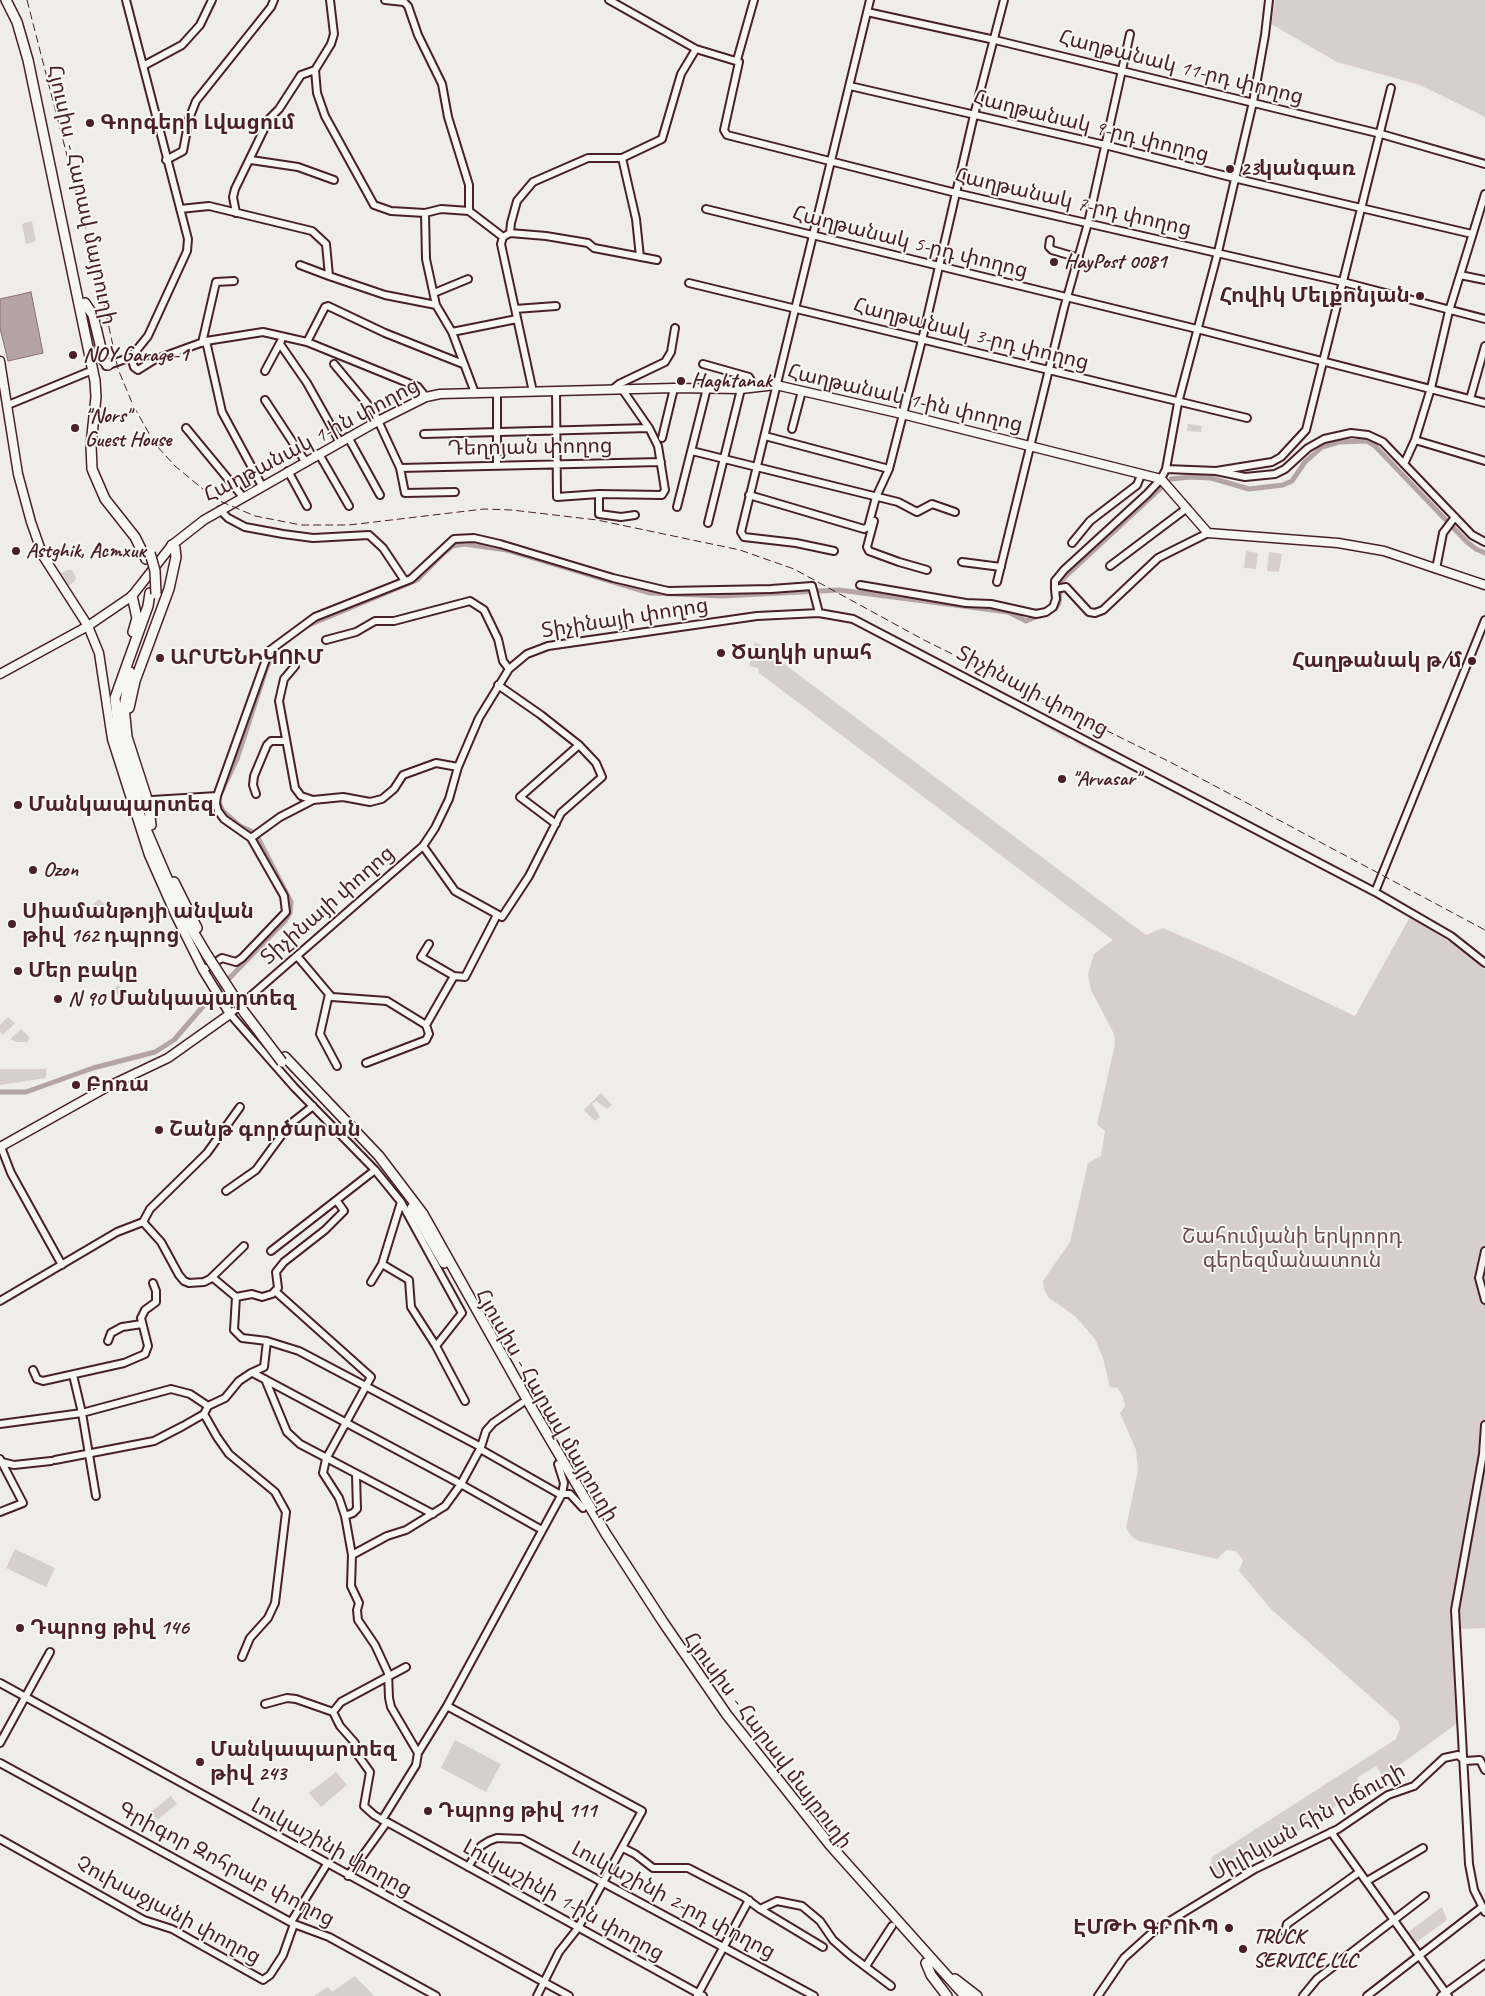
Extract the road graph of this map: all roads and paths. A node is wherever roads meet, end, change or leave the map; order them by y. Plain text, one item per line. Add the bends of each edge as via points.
1 (6, 0) edge
2 (12, 0) edge
3 (212, 0) edge
4 (274, 0) edge
5 (330, 0) edge
6 (385, 0) edge
7 (609, 0) edge
8 (754, 0) edge
9 (870, 0) edge
10 (1004, 0) edge
11 (1269, 0) edge
12 (128, 1) edge
13 (867, 12) junction
14 (1130, 34) dead end
15 (995, 40) junction
16 (696, 49) junction
17 (739, 62) junction
18 (143, 66) junction
19 (315, 70) junction
20 (1123, 70) junction
21 (850, 86) junction
22 (1391, 88) dead end
23 (1253, 102) junction
24 (974, 115) junction
25 (1382, 134) junction
26 (1105, 145) junction
27 (622, 158) junction
28 (166, 160) junction
29 (251, 160) junction
30 (831, 162) junction
31 (1485, 164) edge
32 (1234, 178) junction
33 (334, 180) dead end
34 (956, 193) junction
35 (1485, 194) edge
36 (1363, 208) junction
37 (180, 209) junction
38 (706, 209) dead end
39 (469, 211) junction
40 (236, 213) junction
41 (425, 213) junction
42 (1088, 223) junction
43 (510, 232) junction
44 (1472, 234) junction
45 (814, 235) junction
46 (503, 237) junction
47 (1050, 240) dead end
48 (1218, 252) junction
49 (640, 257) junction
50 (1079, 258) junction
51 (657, 260) dead end
52 (300, 265) dead end
53 (939, 266) junction
54 (1460, 275) junction
55 (328, 276) junction
56 (468, 279) dead end
57 (1485, 280) edge
58 (234, 281) dead end
59 (1343, 282) junction
60 (689, 283) dead end
61 (434, 293) junction
62 (1068, 298) junction
63 (85, 303) junction
64 (436, 305) junction
65 (556, 306) dead end
66 (795, 308) junction
67 (515, 309) junction
68 (1449, 311) junction
69 (517, 319) junction
70 (1485, 319) edge
71 (675, 328) dead end
72 (1197, 329) junction
73 (452, 332) junction
74 (284, 337) junction
75 (922, 340) junction
76 (204, 342) junction
77 (307, 342) junction
78 (280, 344) junction
79 (1485, 346) edge
80 (131, 358) junction
81 (0, 361) edge
82 (1324, 361) junction
83 (334, 364) dead end
84 (463, 364) junction
85 (703, 364) dead end
86 (106, 366) joint
87 (265, 371) dead end
88 (88, 372) dead end
89 (1050, 372) junction
90 (776, 385) junction
91 (755, 386) junction
92 (674, 388) junction
93 (707, 388) junction
94 (1430, 388) junction
95 (613, 389) junction
96 (622, 389) junction
97 (741, 389) junction
98 (556, 391) junction
99 (802, 391) junction
100 (533, 392) junction
101 (475, 393) junction
102 (497, 393) junction
103 (426, 397) junction
104 (1470, 399) junction
105 (265, 400) dead end
106 (1178, 403) junction
107 (1485, 403) edge
108 (8, 405) junction
109 (902, 414) junction
110 (1246, 418) dead end
111 (378, 421) junction
112 (186, 428) dead end
113 (649, 428) junction
114 (792, 429) dead end
115 (556, 431) junction
116 (496, 432) junction
117 (424, 434) dead end
118 (765, 436) junction
119 (348, 437) junction
120 (662, 438) dead end
121 (1415, 440) junction
122 (340, 442) junction
123 (1030, 447) junction
124 (692, 451) junction
125 (319, 454) junction
126 (723, 459) junction
127 (305, 461) junction
128 (1485, 461) edge
129 (661, 462) junction
130 (555, 463) junction
131 (496, 464) junction
132 (1404, 464) junction
133 (756, 465) junction
134 (400, 468) junction
135 (1166, 469) junction
136 (889, 470) junction
137 (288, 471) junction
138 (1216, 471) junction
139 (1141, 475) junction
140 (1162, 479) junction
141 (262, 486) junction
142 (455, 492) dead end
143 (598, 494) junction
144 (380, 495) dead end
145 (749, 496) junction
146 (243, 497) junction
147 (878, 498) junction
148 (307, 506) dead end
149 (349, 506) dead end
150 (676, 507) dead end
151 (1186, 508) junction
152 (220, 510) junction
153 (955, 512) dead end
154 (636, 515) dead end
155 (1455, 517) junction
156 (708, 523) dead end
157 (1208, 533) junction
158 (1072, 542) dead end
159 (1485, 542) edge
160 (172, 545) junction
161 (834, 551) dead end
162 (148, 556) junction
163 (962, 562) dead end
164 (1110, 566) dead end
165 (1001, 567) junction
166 (1436, 569) junction
167 (927, 570) dead end
168 (404, 581) junction
169 (997, 582) dead end
170 (860, 585) dead end
171 (1485, 585) edge
172 (1058, 589) junction
173 (153, 594) junction
174 (132, 596) junction
175 (819, 613) junction
176 (1485, 620) edge
177 (90, 624) junction
178 (326, 640) dead end
179 (295, 666) dead end
180 (508, 669) junction
181 (0, 673) edge
182 (498, 686) junction
183 (115, 698) junction
184 (126, 729) junction
185 (286, 741) junction
186 (579, 745) junction
187 (458, 767) junction
188 (256, 794) dead end
189 (217, 796) junction
190 (152, 800) dead end
191 (313, 800) junction
192 (135, 806) junction
193 (556, 824) junction
194 (151, 825) junction
195 (254, 836) junction
196 (423, 846) junction
197 (1375, 892) junction
198 (497, 915) junction
199 (429, 944) dead end
200 (209, 953) junction
201 (297, 956) junction
202 (1485, 963) edge
203 (203, 970) junction
204 (454, 976) junction
205 (329, 994) junction
206 (230, 1014) junction
207 (426, 1025) junction
208 (283, 1060) junction
209 (366, 1063) dead end
210 (337, 1066) dead end
211 (313, 1106) junction
212 (240, 1107) dead end
213 (1, 1148) edge
214 (375, 1170) junction
215 (226, 1191) dead end
216 (337, 1201) junction
217 (401, 1202) junction
218 (411, 1206) junction
219 (143, 1222) junction
220 (419, 1235) junction
221 (244, 1246) dead end
222 (270, 1251) dead end
223 (1485, 1251) edge
224 (382, 1264) junction
225 (444, 1264) junction
226 (62, 1265) junction
227 (212, 1277) junction
228 (372, 1282) dead end
229 (153, 1283) dead end
230 (274, 1291) junction
231 (236, 1297) junction
232 (1485, 1300) edge
233 (0, 1301) edge
234 (142, 1324) junction
235 (108, 1341) dead end
236 (267, 1341) junction
237 (436, 1346) junction
238 (33, 1370) dead end
239 (253, 1373) junction
240 (73, 1375) junction
241 (264, 1379) junction
242 (368, 1387) junction
243 (465, 1401) dead end
244 (522, 1403) junction
245 (208, 1406) junction
246 (82, 1413) junction
247 (204, 1414) junction
248 (347, 1422) junction
249 (0, 1424) edge
250 (1485, 1425) edge
251 (480, 1448) junction
252 (89, 1454) junction
253 (326, 1459) junction
254 (1, 1461) edge
255 (558, 1464) junction
256 (356, 1475) junction
257 (461, 1484) junction
258 (562, 1494) junction
259 (96, 1496) dead end
260 (583, 1508) junction
261 (0, 1512) edge
262 (434, 1514) junction
263 (345, 1516) junction
264 (542, 1530) junction
265 (352, 1555) junction
266 (50, 1652) dead end
267 (242, 1658) dead end
268 (406, 1667) dead end
269 (389, 1675) junction
270 (0, 1683) edge
271 (24, 1697) junction
272 (265, 1704) dead end
273 (447, 1706) junction
274 (332, 1712) junction
275 (0, 1743) edge
276 (418, 1753) junction
277 (1482, 1759) edge
278 (1464, 1761) junction
279 (0, 1763) edge
280 (1485, 1770) edge
281 (384, 1821) junction
282 (1330, 1832) junction
283 (0, 1839) edge
284 (623, 1848) junction
285 (1423, 1848) dead end
286 (327, 1864) junction
287 (468, 1866) junction
288 (1358, 1873) junction
289 (348, 1876) junction
290 (602, 1881) junction
291 (1367, 1881) junction
292 (1425, 1896) dead end
293 (749, 1900) junction
294 (760, 1909) junction
295 (1483, 1910) edge
296 (1394, 1919) junction
297 (292, 1923) junction
298 (892, 1926) junction
299 (578, 1928) junction
300 (1285, 1932) dead end
301 (823, 1947) dead end
302 (722, 1948) junction
303 (1419, 1956) junction
304 (926, 1963) junction
305 (1485, 1964) edge
306 (866, 1966) junction
307 (943, 1972) junction
308 (543, 1982) junction
309 (891, 1986) dead end
310 (699, 1995) edge
311 (1445, 1995) edge
312 (436, 1996) edge
313 (537, 1996) edge
314 (569, 1996) edge
315 (814, 1996) edge
316 (947, 1996) edge
317 (957, 1996) edge
318 (965, 1996) edge
319 (977, 1996) edge
320 (1098, 1996) edge
321 (1304, 1996) edge
322 (1367, 1996) edge

1 - 162 highway, Հյուսիս - Հարավ մայրուղի via 17,22 28,60 94,373 92,469 105,499
2 - 63 highway, Հյուսիս - Հարավ մայրուղի via 24,24 34,58
3 - 18 street via 200,25 182,45
4 - 28 street via 196,101 183,150
5 - 19 street via 334,34
6 - 39 street via 404,2 408,6 442,84 469,185
7 - 16 street
8 - 17 street
9 - 13 street
10 - 15 street
11 - 23 street
12 - 18 street
13 - 15 street, Հաղթանակ 11-րդ փողոց
13 - 21 street
14 - 20 street
15 - 20 street, Հաղթանակ 11-րդ փողոց
15 - 24 street
16 - 17 street
16 - 27 street via 681,74 662,139
17 - 30 street, Հաղթանակ 7-րդ փողոց via 724,133
18 - 28 street
19 - 29 street via 301,75 269,119
19 - 41 street via 317,93 326,116 374,205 391,211
20 - 23 street, Հաղթանակ 11-րդ փողոց
20 - 26 street
21 - 24 street, Հաղթանակ 9-րդ փողոց
21 - 30 street
22 - 25 street
23 - 25 street, Հաղթանակ 11-րդ փողոց
23 - 32 street
24 - 26 street, Հաղթանակ 9-րդ փողոց
24 - 34 street
25 - 31 street, Հաղթանակ 11-րդ փողոց
25 - 36 street
26 - 32 street, Հաղթանակ 9-րդ փողոց
26 - 42 street
27 - 43 street via 588,158 533,182 517,201
27 - 49 street via 637,225
28 - 37 street
29 - 33 street via 298,167
29 - 40 street via 233,197
30 - 34 street, Հաղթանակ 7-րդ փողոց
30 - 45 street
32 - 36 street, Հաղթանակ 9-րդ փողոց
32 - 48 street
34 - 42 street, Հաղթանակ 7-րդ փողոց
34 - 53 street
35 - 44 street
36 - 44 street, Հաղթանակ 9-րդ փողոց
36 - 59 street
37 - 40 street via 209,206
37 - 80 street via 186,228 187,251 148,336
38 - 45 street, Հաղթանակ 5-րդ փողոց
39 - 41 street via 441,209
39 - 46 street
40 - 55 street via 312,231 326,244
41 - 61 street via 425,245
42 - 48 street, Հաղթանակ 7-րդ փողոց
42 - 50 street
43 - 46 street
43 - 49 street via 588,243 594,248
44 - 54 street
45 - 53 street, Հաղթանակ 5-րդ փողոց
45 - 66 street
46 - 67 street via 501,244
47 - 50 street via 1048,243 1052,250
48 - 59 street, Հաղթանակ 7-րդ փողոց
48 - 72 street
49 - 51 street
50 - 62 street
52 - 55 street
53 - 62 street, Հաղթանակ 5-րդ փողոց
53 - 75 street
54 - 57 street
54 - 68 street
55 - 64 street via 385,295
56 - 61 street
58 - 76 street via 216,282
59 - 68 street, Հաղթանակ 7-րդ փողոց
59 - 82 street
60 - 66 street, Հաղթանակ 3-րդ փողոց
61 - 64 street
62 - 72 street, Հաղթանակ 5-րդ փողոց
62 - 89 street
63 - 86 highway via 93,315
63 - 162 highway, Հյուսիս - Հարավ մայրուղի via 101,387 96,450 99,474 110,497 140,535
64 - 73 street
65 - 67 street
66 - 75 street, Հաղթանակ 3-րդ փողոց
66 - 90 street
67 - 69 street
68 - 70 street, Հաղթանակ 7-րդ փողոց
68 - 94 street
69 - 73 street
69 - 100 street
71 - 95 street via 671,352 665,362
72 - 82 street, Հաղթանակ 5-րդ փողոց
72 - 106 street
73 - 84 street
74 - 76 street via 263,332
74 - 77 street
74 - 78 street
75 - 89 street, Հաղթանակ 3-րդ փողոց
75 - 109 street
76 - 80 street via 154,360 138,370
76 - 141 street via 222,412
77 - 84 street via 328,306
77 - 103 street via 418,387
78 - 87 street
78 - 122 street via 307,383
79 - 104 street
80 - 86 street
81 - 108 main road
82 - 94 street, Հաղթանակ 5-րդ փողոց
82 - 138 street via 1306,430 1290,450 1272,462
83 - 111 street via 362,395
84 - 101 street
85 - 91 street via 748,377
88 - 108 street
89 - 106 street, Հաղթանակ 3-րդ փողոց
89 - 123 street
90 - 91 main road, Հաղթանակ 1-ին փողոց
90 - 99 main road, Հաղթանակ 1-ին փողոց
90 - 118 street
91 - 97 main road, Հաղթանակ 1-ին փողոց
92 - 93 main road, Հաղթանակ 1-ին փողոց
92 - 96 main road, Հաղթանակ 1-ին փողոց
92 - 120 street
93 - 97 main road, Հաղթանակ 1-ին փողոց
93 - 124 street
94 - 104 street, Հաղթանակ 5-րդ փողոց
94 - 121 street
95 - 96 main road, Հաղթանակ 1-ին փողոց
95 - 98 main road, Հաղթանակ 1-ին փողոց
96 - 113 street
97 - 126 street
98 - 100 main road, Հաղթանակ 1-ին փողոց
98 - 115 street
99 - 109 main road, Հաղթանակ 1-ին փողոց
99 - 114 street
100 - 102 main road, Հաղթանակ 1-ին փողոց
101 - 102 main road, Հաղթանակ 1-ին փողոց
101 - 103 main road, Հաղթանակ 1-ին փողոց
102 - 116 street
103 - 111 main road, Հաղթանակ 1-ին փողոց
104 - 107 street, Հաղթանակ 5-րդ փողոց
105 - 127 street
106 - 110 street, Հաղթանակ 3-րդ փողոց
106 - 135 street
108 - 177 main road via 18,474 43,556
109 - 123 main road, Հաղթանակ 1-ին փողոց
109 - 136 street
111 - 119 main road, Հաղթանակ 1-ին փողոց
111 - 134 street
112 - 146 street
113 - 115 street
113 - 129 street
115 - 116 street
115 - 130 street
116 - 117 street
116 - 131 street
118 - 133 street
118 - 136 street
119 - 122 main road, Հաղթանակ 1-ին փողոց
119 - 144 street
121 - 128 street
121 - 132 street
122 - 125 main road, Հաղթանակ 1-ին փողոց
123 - 139 main road, Հաղթանակ 1-ին փողոց
123 - 165 street
124 - 126 street
124 - 150 street
125 - 127 main road, Հաղթանակ 1-ին փողոց
125 - 149 street
126 - 133 street
126 - 156 street
127 - 137 main road, Հաղթանակ 1-ին փողոց
129 - 130 street, Դեղոյան փողոց
129 - 143 street via 665,490 662,495
130 - 131 street, Դեղոյան փողոց
130 - 143 street via 557,496
131 - 134 street, Դեղոյան փողոց
132 - 138 street via 1376,438 1351,433 1335,435 1313,444 1275,474 1245,477
132 - 155 street
133 - 145 street
133 - 147 street
134 - 142 street via 407,494
135 - 138 street
135 - 140 street
136 - 147 street
137 - 141 main road, Հաղթանակ 1-ին փողոց
137 - 148 street
139 - 140 main road, Հաղթանակ 1-ին փողոց
139 - 158 street via 1137,485 1090,521
140 - 151 main road
140 - 172 street via 1064,570 1055,581
141 - 146 main road, Հաղթանակ 1-ին փողոց
143 - 154 street via 599,514
145 - 147 street via 864,529 869,525
145 - 161 street via 741,532 744,537 796,542
146 - 152 main road, Հաղթանակ 1-ին փողոց
147 - 153 street via 898,502 917,512 932,504
147 - 167 street via 868,549
151 - 157 main road
151 - 164 street
152 - 160 main road, Հաղթանակ 1-ին փողոց
152 - 168 street via 245,527 283,534 313,538 369,535 383,548
155 - 159 street via 1472,535
155 - 166 street via 1443,533
157 - 166 main road via 1355,546 1384,551
157 - 172 street via 1158,558 1103,610 1095,613 1089,612 1066,587
160 - 174 main road, Հաղթանակ 1-ին փողոց
160 - 184 highway via 176,553 172,576 137,674
162 - 173 highway, Հյուսիս - Հարավ մայրուղի
163 - 165 street
165 - 169 street
166 - 171 main road
168 - 175 street via 411,579 448,542 460,537 500,544 668,591 812,586
168 - 189 street via 315,617 269,651
170 - 172 street via 1036,614 1053,607
173 - 183 highway, Հյուսիս - Հարավ մայրուղի
173 - 184 highway, Հյուսիս - Հարավ մայրուղի via 146,632 127,679
174 - 177 main road, Հաղթանակ 1-ին փողոց
174 - 183 highway via 136,624 114,688
175 - 180 street, Տիչինայի փողոց via 757,616 548,646 527,654
175 - 197 street, Տիչինայի փողոց via 853,619
176 - 197 street
177 - 181 main road, Հաղթանակ 1-ին փողոց
177 - 192 main road via 103,666 112,739
178 - 180 street via 356,632 375,620 394,621 470,601 484,610
179 - 185 street via 284,679 278,701
180 - 182 street, Տիչինայի փողոց
182 - 186 street via 541,714
182 - 187 street, Տիչինայի փողոց via 479,718
183 - 192 highway, Հյուսիս - Հարավ մայրուղի via 119,738 137,797
184 - 194 highway, Հյուսիս - Հարավ մայրուղի via 148,802
185 - 188 street via 271,741 267,745 254,776
185 - 191 street via 295,788 302,796
186 - 193 street via 596,763 602,777 561,812
186 - 193 street via 520,797
187 - 191 street via 436,763 402,775 394,789 382,799 370,802 343,797
187 - 196 street, Տիչինայի փողոց via 449,799
189 - 190 street
189 - 195 street via 218,811 224,819
191 - 195 street via 280,817
192 - 194 highway, Հյուսիս - Հարավ մայրուղի
192 - 200 highway, Հյուսիս - Հարավ մայրուղի via 182,913
192 - 203 main road via 162,884
193 - 198 street via 529,876 502,917
194 - 200 highway, Հյուսիս - Հարավ մայրուղի
195 - 203 street via 284,896 286,912 242,958 236,962 222,958
196 - 198 street via 455,891
196 - 201 street, Տիչինայի փողոց
197 - 202 street via 1444,932
198 - 204 street via 470,970 461,978
199 - 204 street via 421,957
200 - 208 highway, Հյուսիս - Հարավ մայրուղի, bridge via 244,1012
201 - 205 street
201 - 206 street, Տիչինայի փողոց
203 - 206 main road
204 - 207 street
205 - 207 street via 332,997 388,1001
205 - 210 street via 320,1034
206 - 211 street
206 - 213 main road, Տիչինայի փողոց via 168,1058 109,1086
207 - 209 street via 429,1034 426,1040
208 - 218 highway, Հյուսիս - Հարավ մայրուղի via 376,1161
208 - 307 highway, Հյուսիս - Հարավ մայրուղի via 379,1156 414,1201 606,1534 662,1622 727,1714 830,1845
211 - 214 street
211 - 215 street via 289,1125 256,1170
212 - 219 street via 207,1153 150,1209
213 - 226 street
214 - 216 street
214 - 217 street
216 - 222 street
216 - 230 street via 344,1211 284,1262 276,1272 278,1288
217 - 220 street
217 - 224 street
218 - 220 street via 419,1224
218 - 225 highway, Հյուսիս - Հարավ մայրուղի
219 - 226 street via 117,1232
219 - 227 street via 161,1242 184,1281 204,1282
220 - 225 street
220 - 237 street via 462,1313
221 - 227 street
223 - 232 street via 1479,1278
224 - 228 street
224 - 237 street via 409,1280 411,1307
225 - 244 highway, Հյուսիս - Հարավ մայրուղի
226 - 233 street
227 - 231 street
229 - 234 street via 156,1302 142,1314
230 - 231 street via 262,1297 252,1294
230 - 242 street via 371,1377
231 - 236 street via 234,1330 242,1338
234 - 235 street via 122,1327 111,1333
234 - 240 street via 148,1346 145,1354 124,1363
236 - 239 street via 264,1367
236 - 242 street via 299,1351
237 - 243 street
238 - 240 street via 39,1381
239 - 241 street
239 - 245 street via 239,1381 225,1398
240 - 246 street
241 - 248 street
241 - 253 street via 287,1432
242 - 248 street
242 - 251 street
244 - 251 street via 486,1431
244 - 255 highway, Հյուսիս - Հարավ մայրուղի
245 - 246 street via 190,1394 172,1389
245 - 247 street
246 - 249 street
246 - 252 street
247 - 252 street via 154,1440
247 - 267 street via 229,1454 275,1492 286,1512 275,1603 268,1618 250,1638
248 - 253 street
248 - 257 street
250 - 278 street via 1483,1454 1455,1610
251 - 257 street
251 - 258 street
252 - 254 street via 53,1461 14,1464
252 - 259 street
253 - 256 street
253 - 263 street via 323,1473
254 - 261 street via 23,1503
255 - 258 street via 564,1483
255 - 260 highway, Հյուսիս - Հարավ մայրուղի
256 - 262 street
256 - 263 street via 357,1509
257 - 262 street via 445,1506
257 - 264 street
258 - 260 street via 570,1494
258 - 264 street
260 - 298 highway, Հյուսիս - Հարավ մայրուղի via 651,1616 744,1747
262 - 265 street
263 - 265 street
264 - 273 street
265 - 269 street via 351,1586 359,1603 358,1620 375,1645
266 - 271 street
268 - 269 street
269 - 274 street via 341,1702
269 - 276 street via 391,1707
270 - 271 street, Լուկաշինի փողոց
271 - 275 street
271 - 286 street, Լուկաշինի փողոց
272 - 274 street via 296,1698
273 - 276 street
273 - 284 street via 642,1811
274 - 281 street, Լուկաշինի 1-ին փողոց via 355,1743 355,1751 370,1772 364,1806
276 - 281 street via 416,1765
277 - 278 street
277 - 280 street
278 - 282 street, Սիլիկյան հին խճուղի via 1458,1755 1444,1758 1414,1786 1388,1795
278 - 295 street via 1468,1864
279 - 297 street, Գրիգոր Զոհրաբ փողոց
281 - 287 street, Լուկաշինի 1-ին փողոց
281 - 289 street
282 - 288 street
282 - 320 street, Սիլիկյան հին խճուղի via 1255,1869 1155,1930 1124,1958
283 - 297 street, Չուխաջյանի փողոց via 144,1920 172,1930 263,1980 283,1956
284 - 290 street
284 - 293 street via 653,1868 688,1868
285 - 291 street
286 - 289 street, Լուկաշինի փողոց
286 - 297 street, Չուխաջյանի փողոց
287 - 290 street, Լուկաշինի 2-րդ փողոց via 481,1846 497,1838 522,1840
287 - 299 street, Լուկաշինի 1-ին փողոց
288 - 291 street
288 - 300 street via 1287,1924
289 - 308 street, Լուկաշինի փողոց
290 - 299 street
290 - 302 street, Լուկաշինի 2-րդ փողոց
291 - 296 street
292 - 296 street
293 - 294 street
293 - 302 street
294 - 301 street
294 - 306 street via 777,1901 802,1906 820,1921 833,1940
295 - 303 street
296 - 303 street
296 - 321 street via 1318,1979
297 - 312 street, Գրիգոր Զոհրաբ փողոց via 329,1938
298 - 304 highway, Հյուսիս - Հարավ մայրուղի
298 - 306 street
299 - 308 street via 559,1952
299 - 310 street, Լուկաշինի 1-ին փողոց
302 - 310 street
302 - 315 street, Լուկաշինի 2-րդ փողոց
303 - 311 street
303 - 322 street
304 - 316 highway via 931,1976
304 - 317 highway, Հյուսիս - Հարավ մայրուղի
305 - 311 street
306 - 309 street
307 - 318 highway, Հյուսիս - Հարավ մայրուղի
307 - 319 highway
308 - 313 street
308 - 314 street, Լուկաշինի փողոց

